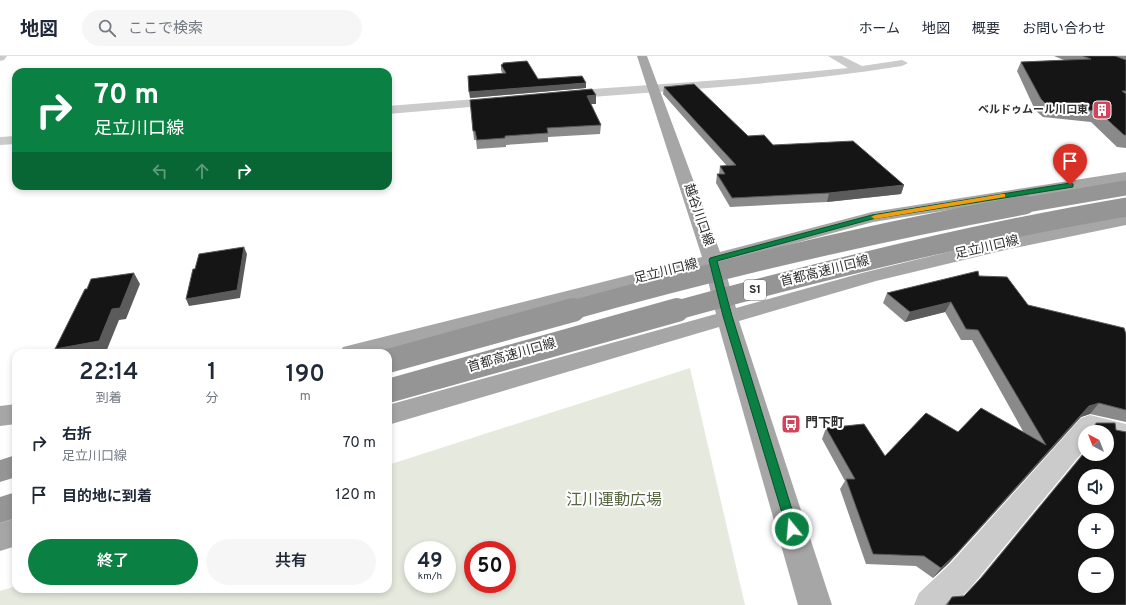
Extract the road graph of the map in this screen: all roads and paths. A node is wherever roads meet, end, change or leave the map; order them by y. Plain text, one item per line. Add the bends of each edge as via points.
1 (642, 56) edge
2 (833, 56) edge
3 (902, 63) dead end
4 (862, 70) junction
5 (654, 88) junction
6 (552, 96) edge
7 (513, 100) edge
8 (392, 110) edge
9 (12, 140) edge
10 (0, 141) edge
11 (1126, 177) edge
12 (1126, 188) edge
13 (1126, 207) edge
14 (1126, 220) edge
15 (713, 260) junction
16 (727, 316) junction
17 (367, 349) edge
18 (392, 360) edge
19 (392, 390) edge
20 (12, 414) edge
21 (392, 415) edge
22 (0, 416) edge
23 (1126, 434) edge
24 (12, 463) edge
25 (0, 466) edge
26 (12, 467) edge
27 (0, 471) edge
28 (12, 506) edge
29 (0, 510) edge
30 (12, 533) edge
31 (0, 537) edge
32 (815, 605) edge
33 (931, 605) edge

1 - 5 main road, 越谷川口線
2 - 4 street
3 - 4 street
4 - 5 street
5 - 6 street
5 - 15 main road, 越谷川口線
7 - 8 street
9 - 10 street
11 - 15 main road, 足立川口線 via 872,217
12 - 18 highway, 首都高速川口線 / S1, bridge via 976,213 822,246 681,281
13 - 19 highway, 首都高速川口線 / S1, bridge via 925,246 643,319
14 - 16 main road, 足立川口線 via 1006,244 892,271
15 - 16 main road, 越谷川口線
15 - 17 main road, 足立川口線
16 - 21 main road, 足立川口線
16 - 32 main road, 越谷川口線
20 - 22 main road
23 - 33 street via 1090,425 961,575
24 - 25 highway
26 - 27 highway
28 - 29 highway
30 - 31 main road

